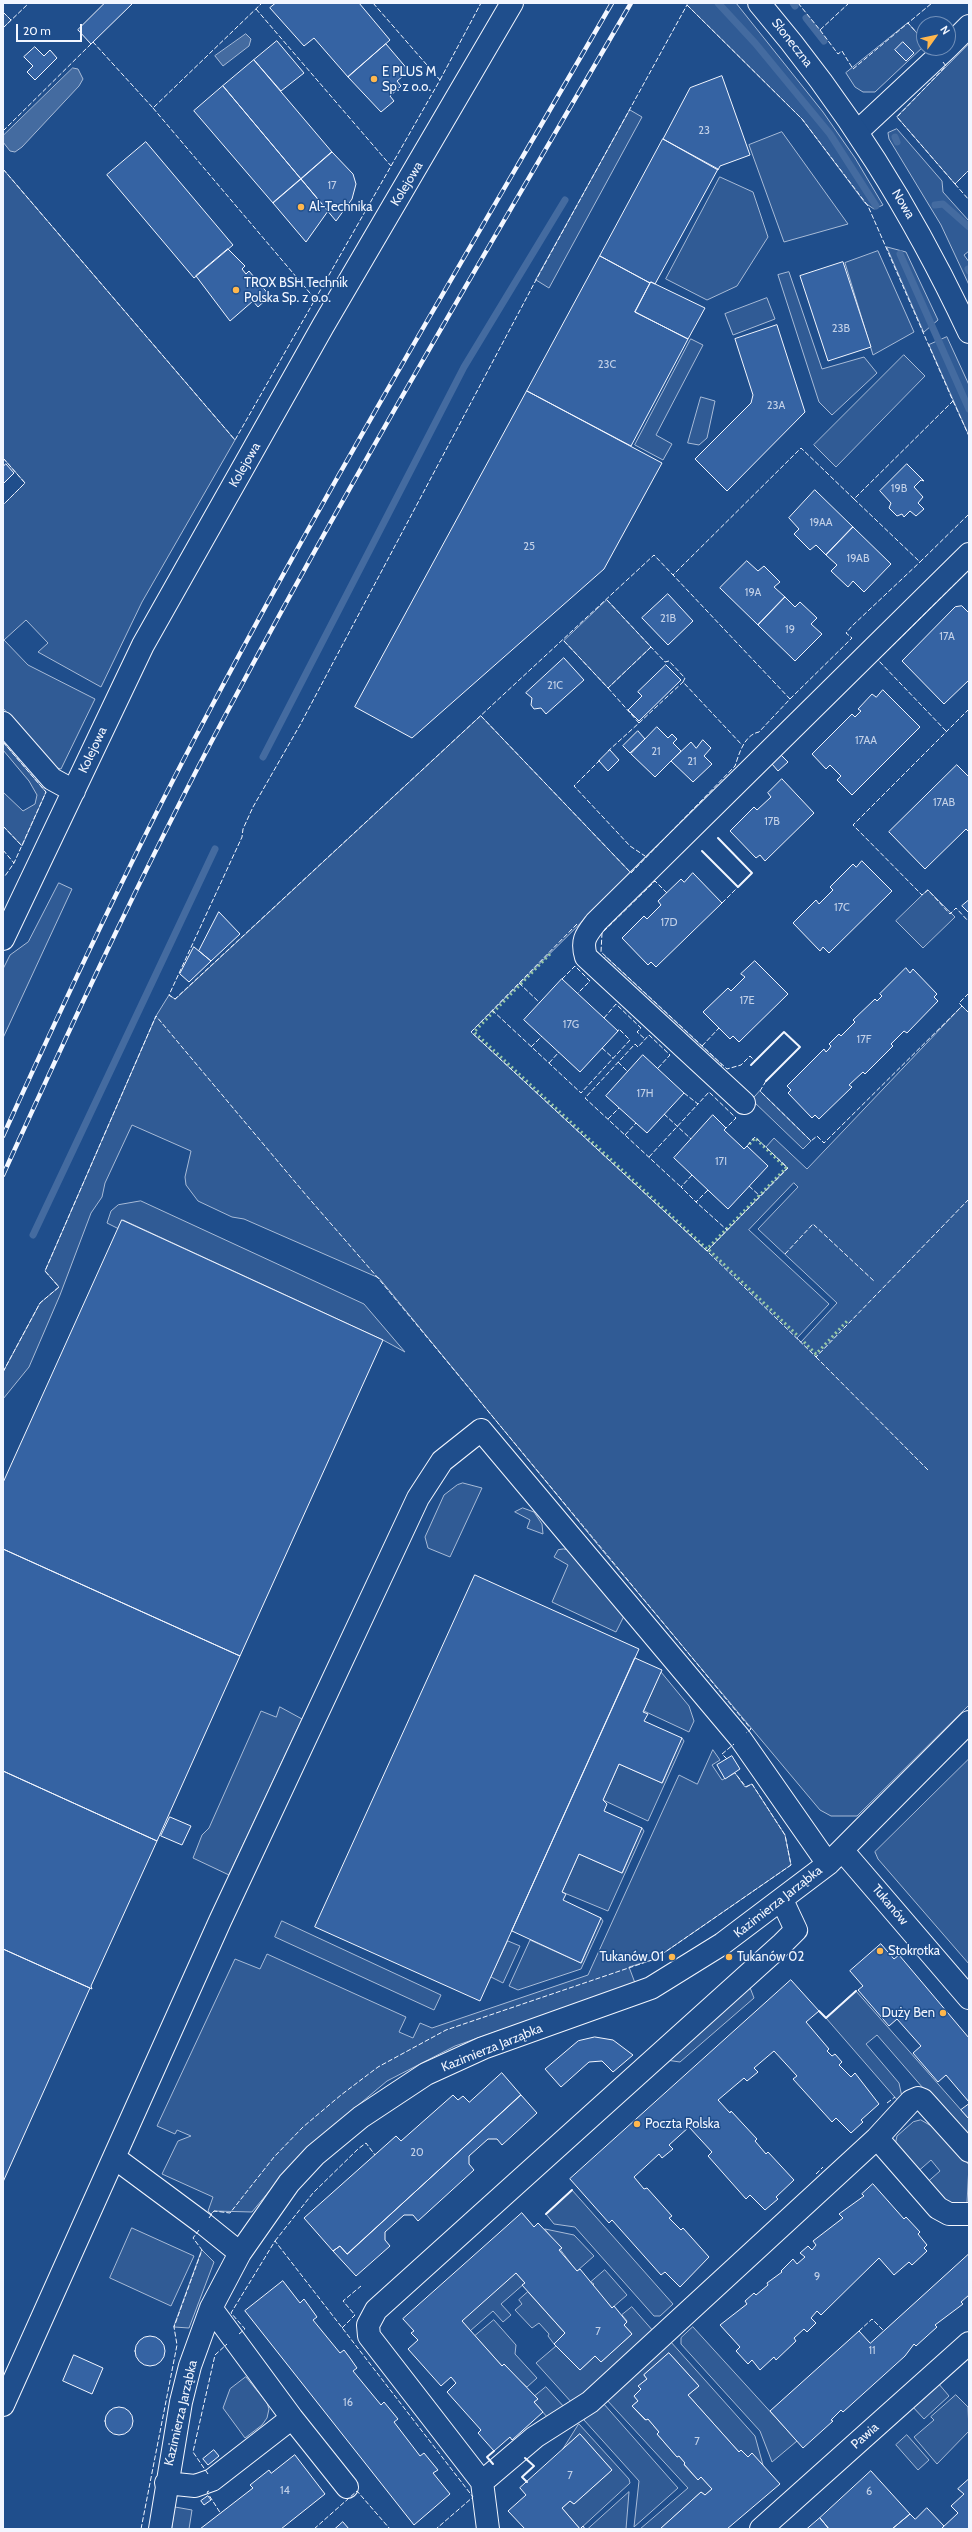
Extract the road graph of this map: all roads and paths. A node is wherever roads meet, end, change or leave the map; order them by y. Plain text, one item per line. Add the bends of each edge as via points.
1 (512, 3) edge
2 (759, 3) edge
3 (969, 26) edge
4 (956, 38) edge
5 (937, 56) edge
6 (823, 84) joint
7 (858, 131) junction
8 (969, 332) edge
9 (969, 554) edge
10 (3, 723) edge
11 (74, 791) junction
12 (3, 939) edge
13 (744, 1103) dead end
14 (969, 1722) edge
15 (835, 1857) junction
16 (782, 1900) junction
17 (969, 1998) edge
18 (877, 2138) junction
19 (969, 2152) edge
20 (115, 2158) junction
21 (969, 2214) edge
22 (240, 2254) junction
23 (211, 2308) junction
24 (969, 2343) edge
25 (3, 2405) edge
26 (292, 2418) junction
27 (482, 2482) junction
28 (166, 2483) junction
29 (347, 2487) dead end
30 (160, 2529) edge
31 (488, 2529) edge
32 (761, 2529) edge

1 - 11 street, Kolejowa via 323,326 186,568 144,645
2 - 6 street, Słoneczna
3 - 4 street
5 - 7 street
6 - 7 street, Nowa
7 - 8 street, Nowa via 923,238
9 - 13 street via 596,922 584,937 582,943 586,957
10 - 11 street via 52,779
11 - 12 street, Kolejowa
14 - 15 street, Kazimierza Jarząbka
15 - 16 street, Kazimierza Jarząbka
15 - 17 street, Tukanów
15 - 20 street, Tukanów via 740,1738 481,1430 442,1461 418,1498 223,1914
16 - 22 street, Kazimierza Jarząbka via 722,1944 651,1988 483,2048 426,2074 361,2117 315,2155 289,2183
16 - 27 street via 796,1930 376,2310 370,2319 369,2336
18 - 19 street via 911,2101 918,2098 923,2100
18 - 21 street via 938,2208 949,2214
18 - 27 street via 590,2402 535,2437
20 - 22 street
20 - 25 street
22 - 23 street, Kazimierza Jarząbka
23 - 26 street
23 - 28 street, Kazimierza Jarząbka via 184,2388
24 - 32 street, Pawia
26 - 28 street via 212,2480 195,2486
26 - 29 street
27 - 31 street
28 - 30 street, Kazimierza Jarząbka

